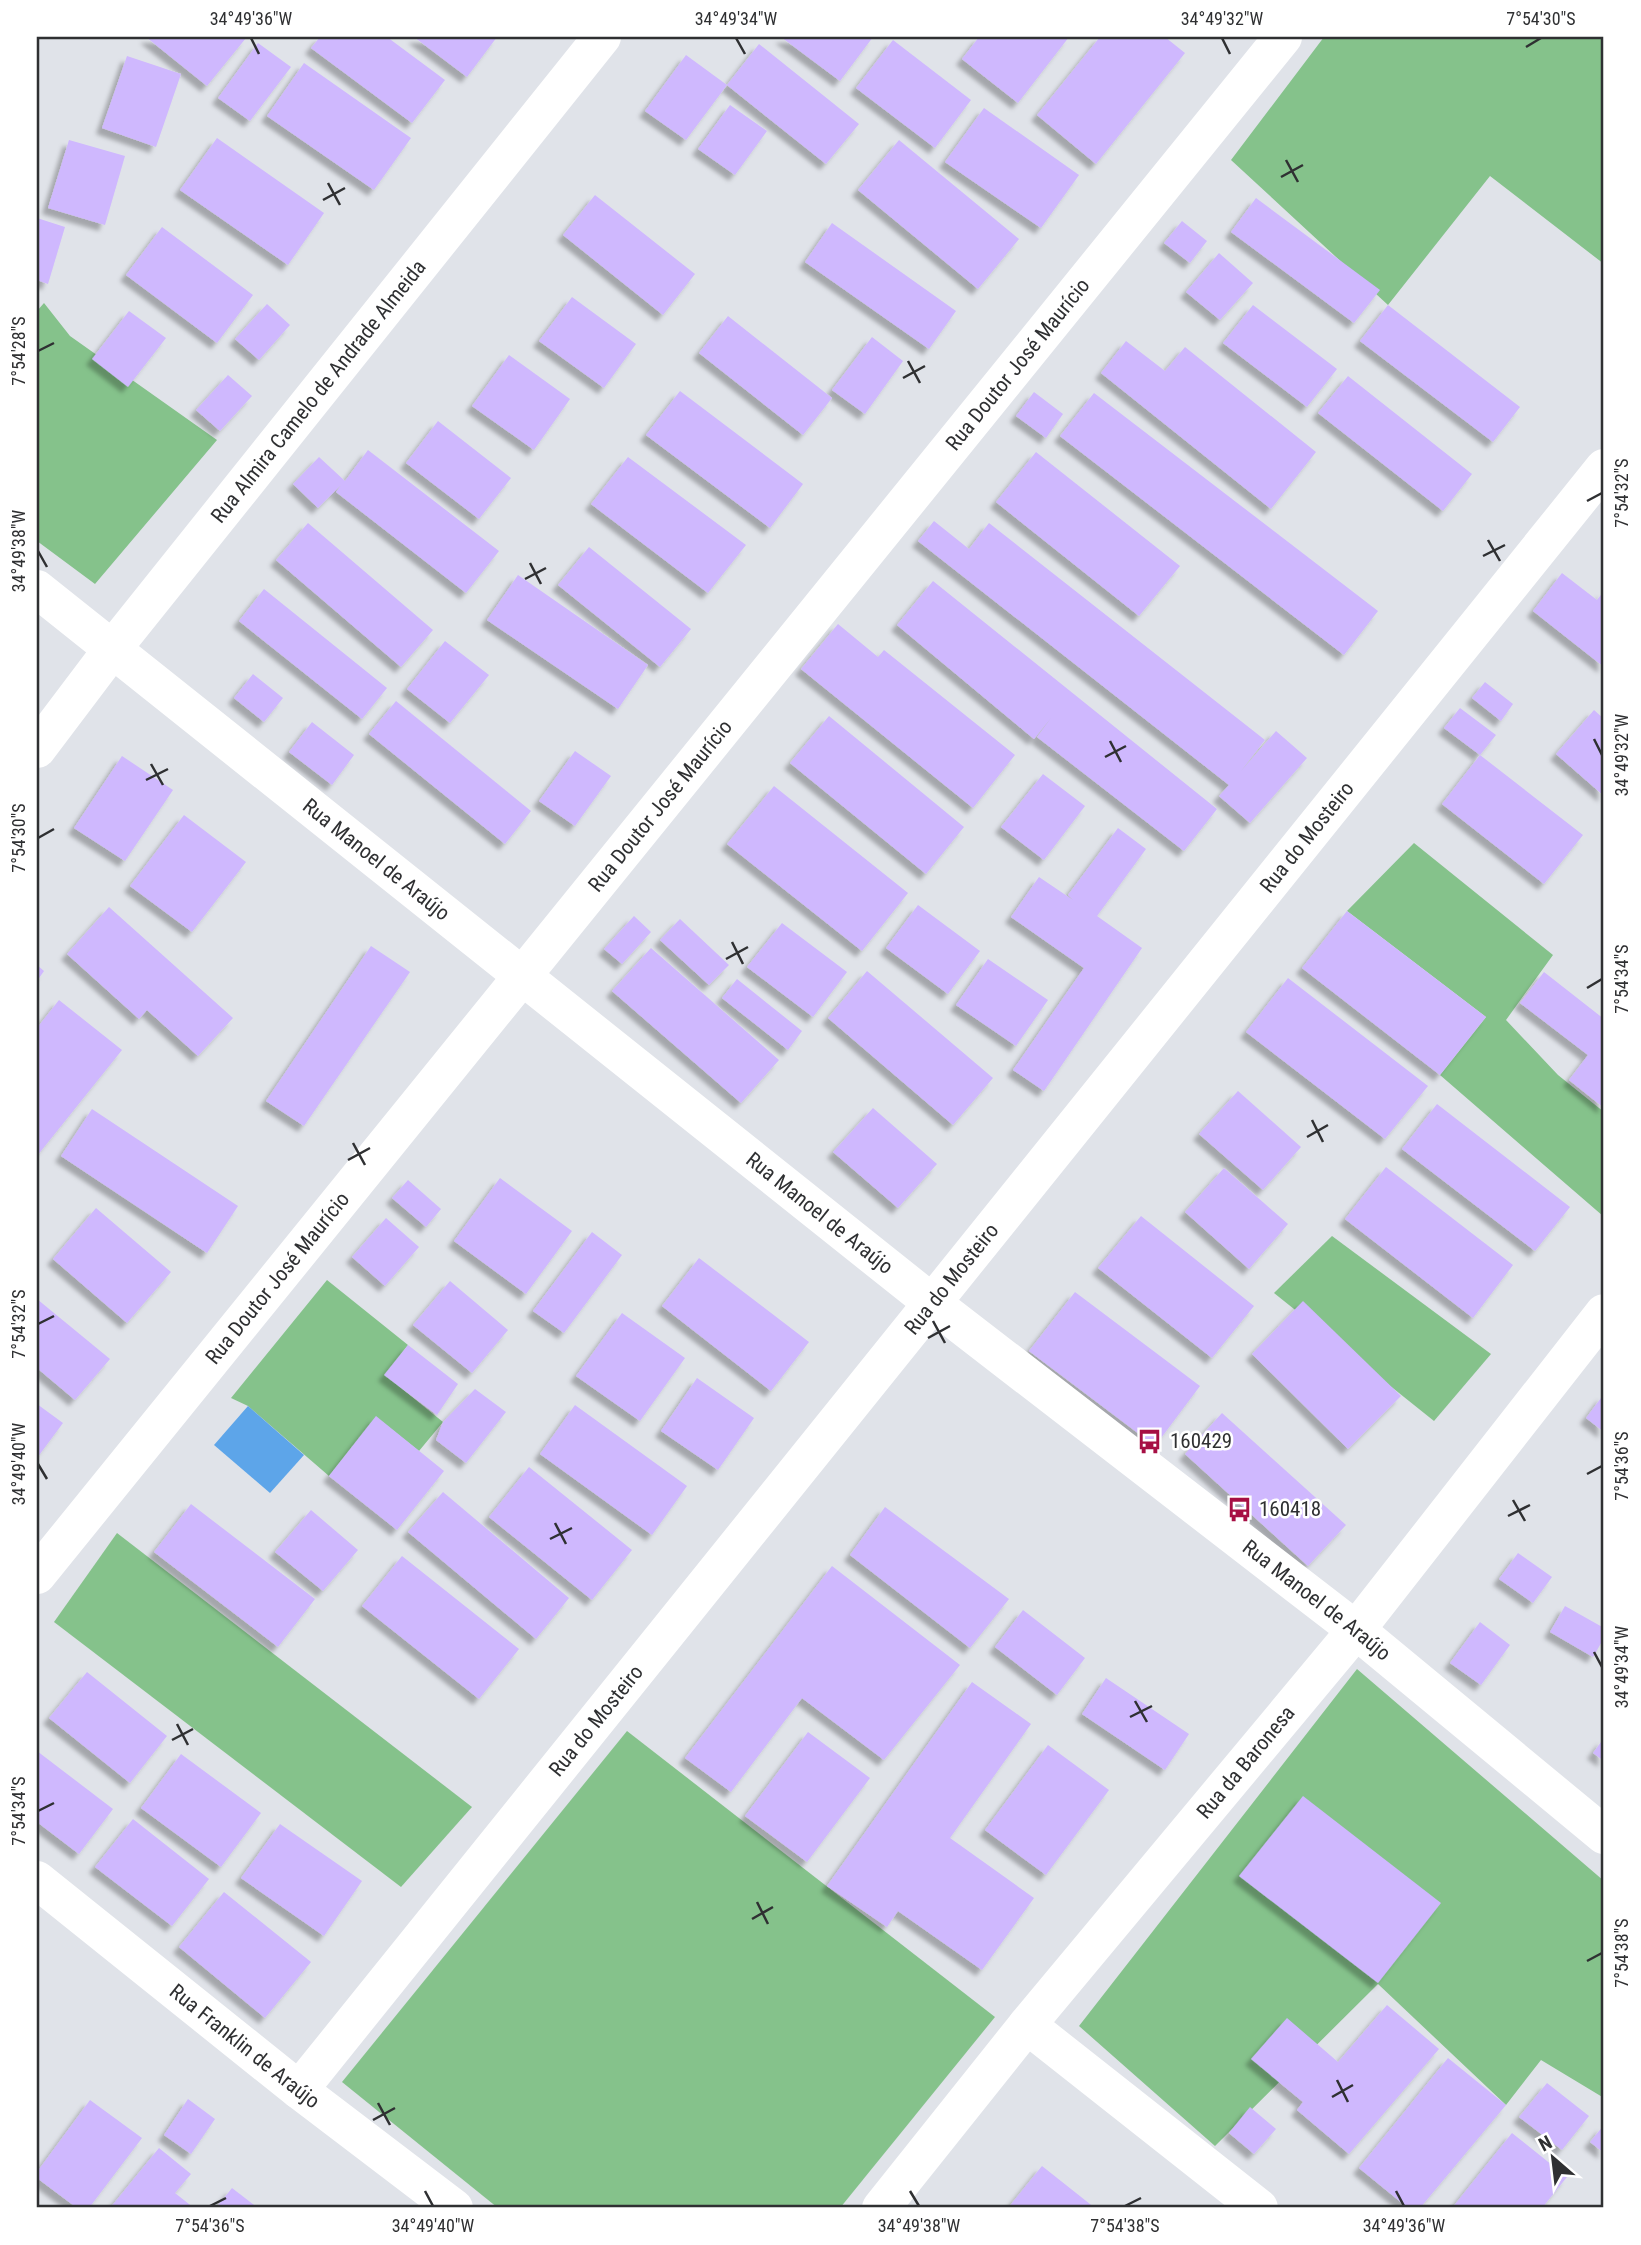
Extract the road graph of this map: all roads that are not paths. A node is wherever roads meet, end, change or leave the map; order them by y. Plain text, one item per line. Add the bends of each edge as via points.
1 (602, 37) edge
2 (1283, 37) edge
3 (1604, 468) edge
4 (37, 589) edge
5 (114, 647) junction
6 (37, 749) edge
7 (522, 979) junction
8 (931, 1302) junction
9 (1604, 1313) edge
10 (37, 1574) edge
11 (1356, 1630) junction
12 (1604, 1835) edge
13 (37, 1880) edge
14 (1027, 2025) junction
15 (299, 2090) junction
16 (454, 2208) edge
17 (881, 2208) edge
18 (1259, 2208) edge

1 - 5 street, Rua Almira Camelo de Andrade Almeida
2 - 7 street, Rua Doutor José Maurício
3 - 8 street, Rua do Mosteiro
4 - 5 street, Rua Manoel de Araújo
5 - 6 street, Rua Almira Camelo de Andrade Almeida
5 - 7 street, Rua Manoel de Araújo
7 - 8 street, Rua Manoel de Araújo
7 - 10 street, Rua Doutor José Maurício
8 - 11 street, Rua Manoel de Araújo
8 - 15 street, Rua do Mosteiro
9 - 11 street, Rua da Baronesa
11 - 12 street, Rua Manoel de Araújo
11 - 14 street, Rua da Baronesa
13 - 15 street, Rua Franklin de Araújo
14 - 17 street, Rua da Baronesa
14 - 18 street
15 - 16 street, Rua Franklin de Araújo

